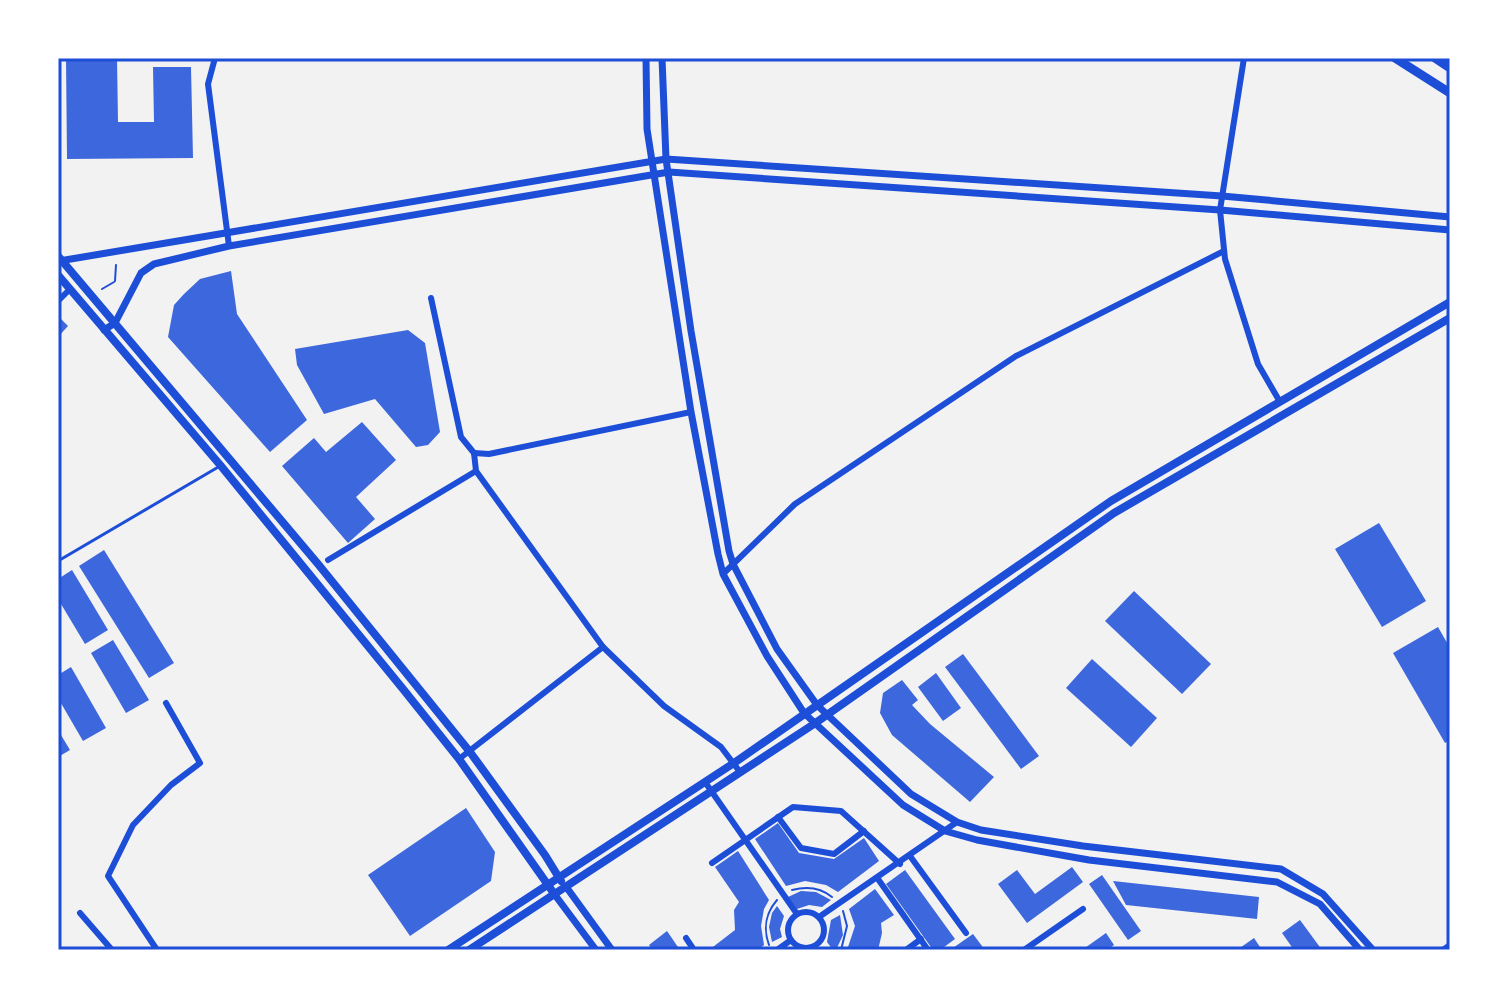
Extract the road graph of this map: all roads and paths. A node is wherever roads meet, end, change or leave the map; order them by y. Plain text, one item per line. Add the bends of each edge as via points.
1 (215, 58) edge
2 (646, 58) edge
3 (662, 58) edge
4 (1244, 58) edge
5 (1395, 58) edge
6 (1435, 58) edge
7 (1450, 68) edge
8 (1450, 93) edge
9 (666, 159) junction
10 (651, 160) junction
11 (669, 172) junction
12 (653, 173) junction
13 (1222, 196) junction
14 (1220, 210) junction
15 (1450, 217) edge
16 (1450, 230) edge
17 (226, 234) junction
18 (229, 246) junction
19 (1224, 251) junction
20 (59, 259) edge
21 (116, 265) dead end
22 (58, 275) edge
23 (70, 289) junction
24 (102, 289) dead end
25 (431, 298) dead end
26 (58, 301) edge
27 (1450, 302) edge
28 (1450, 318) edge
29 (115, 323) junction
30 (104, 330) junction
31 (1280, 402) junction
32 (691, 412) junction
33 (474, 453) junction
34 (221, 466) junction
35 (476, 471) junction
36 (328, 560) dead end
37 (58, 561) edge
38 (733, 564) junction
39 (723, 574) junction
40 (603, 647) junction
41 (166, 703) dead end
42 (817, 705) junction
43 (804, 713) junction
44 (827, 715) junction
45 (814, 724) junction
46 (470, 752) junction
47 (459, 759) junction
48 (734, 763) junction
49 (740, 772) junction
50 (705, 782) junction
51 (711, 791) junction
52 (778, 817) junction
53 (957, 822) junction
54 (864, 831) junction
55 (945, 831) junction
56 (745, 840) junction
57 (910, 856) junction
58 (712, 863) dead end
59 (900, 864) junction
60 (558, 878) junction
61 (878, 879) junction
62 (547, 884) junction
63 (567, 888) junction
64 (555, 895) junction
65 (1083, 909) dead end
66 (80, 913) dead end
67 (797, 914) junction
68 (819, 917) junction
69 (966, 933) dead end
70 (686, 938) dead end
71 (921, 939) junction
72 (791, 940) junction
73 (1450, 945) edge
74 (820, 947) edge
75 (112, 950) edge
76 (157, 950) edge
77 (448, 950) edge
78 (469, 950) edge
79 (596, 950) edge
80 (612, 950) edge
81 (694, 950) edge
82 (777, 950) edge
83 (906, 950) edge
84 (928, 950) edge
85 (1024, 950) edge
86 (1360, 950) edge
87 (1373, 950) edge
88 (1443, 950) edge

1 - 17 street via 208,84
2 - 10 street
3 - 9 street
4 - 13 street
5 - 8 main road
6 - 7 main road
9 - 10 street
9 - 11 street
9 - 13 street
10 - 12 street
10 - 17 street
11 - 12 street
11 - 14 street
11 - 38 street
12 - 18 street
12 - 32 street
13 - 14 street
13 - 15 street
14 - 16 street
14 - 19 street
17 - 18 street
17 - 20 street
18 - 29 street via 146,268
19 - 31 street via 1258,364
19 - 38 street via 1016,356 795,504
20 - 29 main road
21 - 24 path via 115,281
22 - 23 main road
23 - 26 street
23 - 30 main road
25 - 33 street via 461,437
27 - 31 main road
28 - 44 main road via 1114,513
29 - 30 street
29 - 46 main road
30 - 34 main road
31 - 42 main road via 1111,501
32 - 33 street
32 - 39 street
33 - 35 street
34 - 37 lane
34 - 47 main road
35 - 36 street
35 - 40 street
38 - 39 street
38 - 42 street via 777,649
39 - 43 street
40 - 46 street
40 - 48 street
41 - 76 street via 200,763 133,825 108,876
42 - 43 main road
42 - 44 street
43 - 45 street
43 - 48 main road
44 - 45 main road
44 - 53 street via 911,794
45 - 49 main road
45 - 55 street via 903,805
46 - 47 street
46 - 60 main road
47 - 62 main road
48 - 49 street
48 - 50 main road
49 - 51 main road
50 - 51 street
50 - 60 main road
51 - 56 street
51 - 63 main road
52 - 54 street via 793,807 841,811
52 - 54 street via 801,848 834,854
52 - 56 street
53 - 55 street
53 - 87 street via 1083,846 1281,869 1323,894
54 - 59 street
55 - 57 street
55 - 86 street via 1089,860 1277,882 1320,904
56 - 58 street
56 - 67 street
57 - 59 street
57 - 69 street
59 - 61 street
60 - 62 main road
60 - 63 main road
61 - 68 street
61 - 71 street
62 - 64 main road
62 - 77 main road
63 - 64 main road
63 - 80 street
64 - 78 main road
64 - 79 street
65 - 85 street
66 - 75 street
67 - 68 street
67 - 72 street via 788,924
68 - 74 street via 824,933
70 - 81 street
71 - 83 street
71 - 84 street
72 - 74 street via 802,948
72 - 82 street
73 - 88 street

